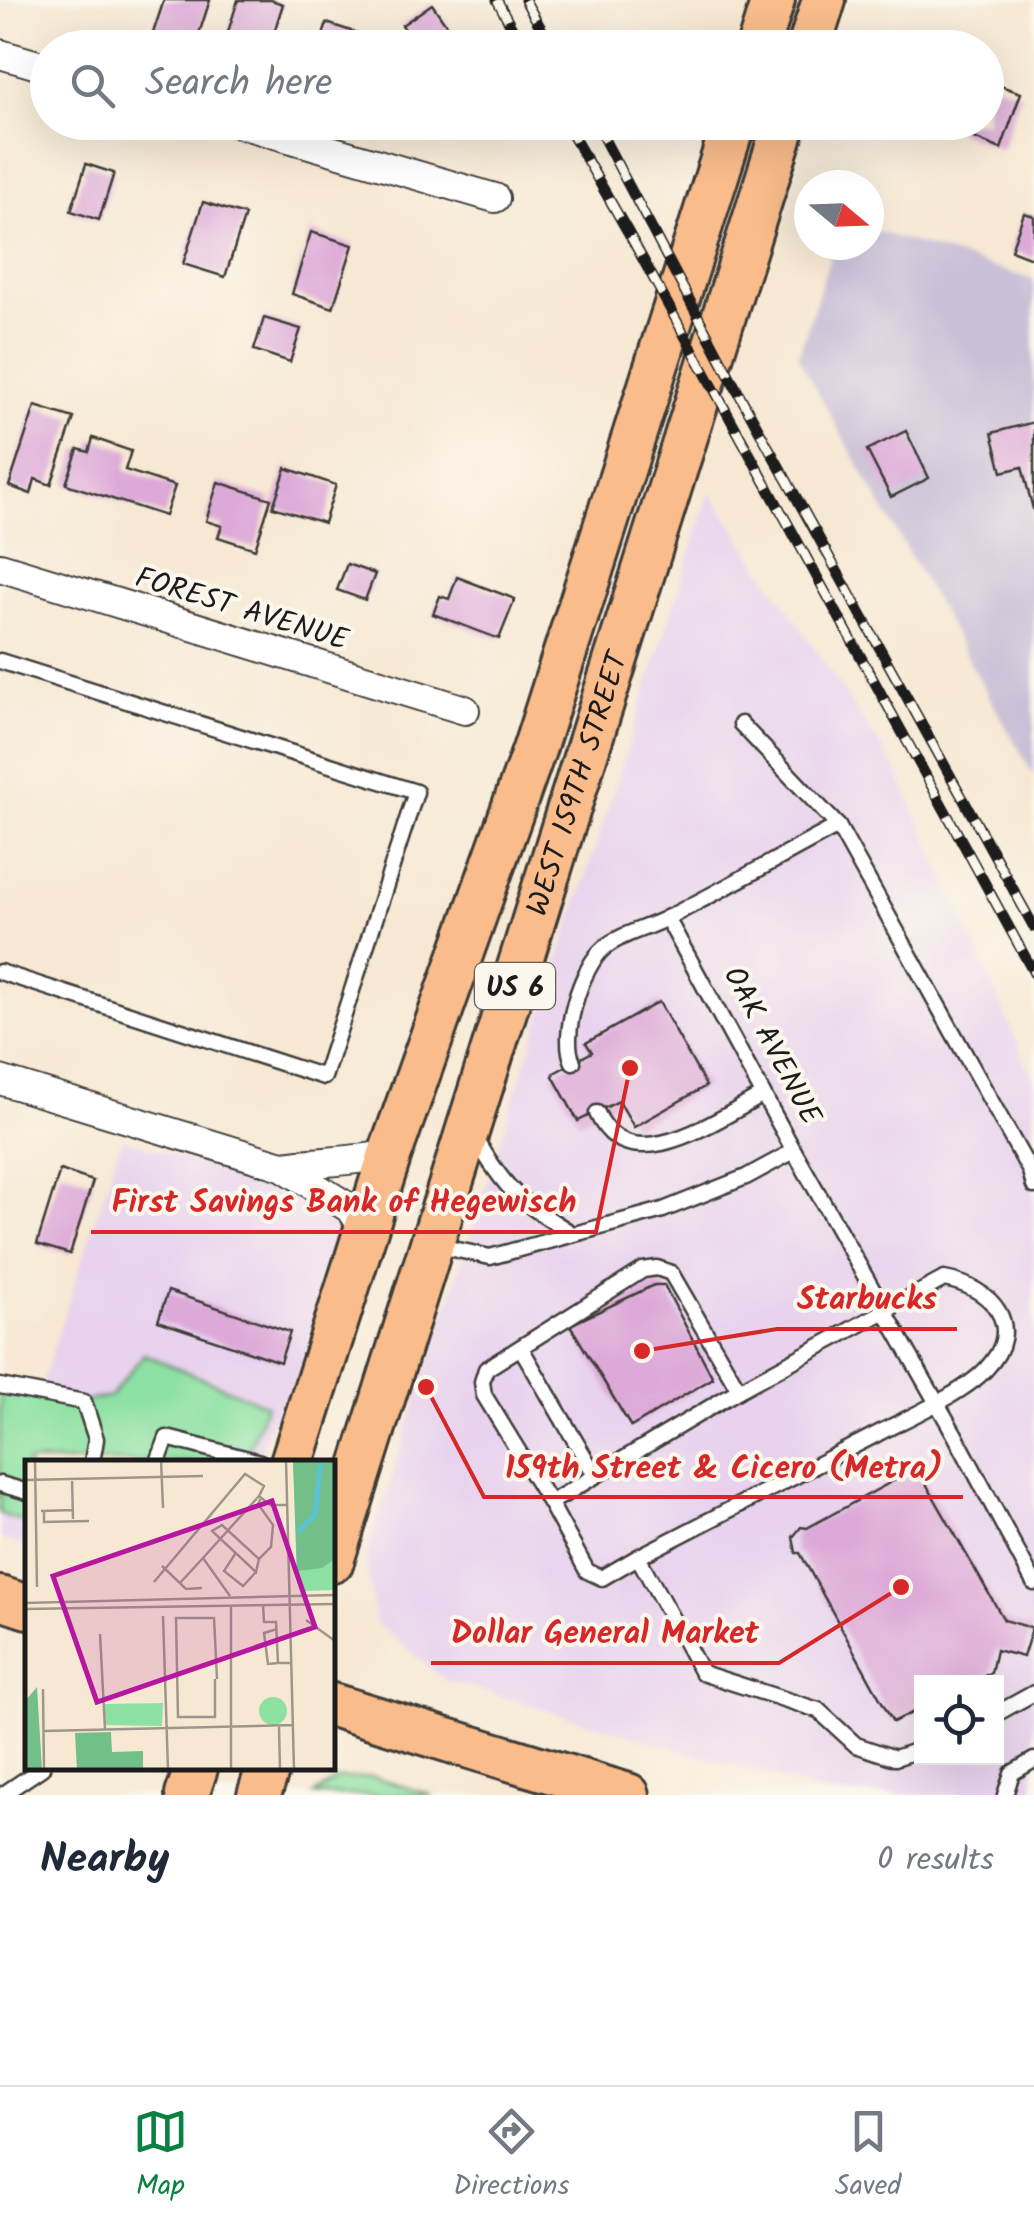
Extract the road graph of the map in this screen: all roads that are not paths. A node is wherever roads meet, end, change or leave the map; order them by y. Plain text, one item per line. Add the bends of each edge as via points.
1 (773, 0) edge
2 (824, 0) edge
3 (764, 30) edge
4 (815, 30) edge
5 (0, 54) edge
6 (30, 63) edge
7 (296, 140) edge
8 (728, 140) edge
9 (779, 140) edge
10 (495, 198) dead end
11 (0, 567) edge
12 (0, 660) edge
13 (465, 710) dead end
14 (740, 724) dead end
15 (838, 826) junction
16 (667, 918) junction
17 (0, 972) edge
18 (573, 1062) dead end
19 (0, 1080) edge
20 (763, 1095) junction
21 (597, 1113) dead end
22 (470, 1128) junction
23 (794, 1151) junction
24 (390, 1154) junction
25 (282, 1166) junction
26 (1034, 1186) edge
27 (365, 1230) junction
28 (571, 1233) junction
29 (433, 1245) junction
30 (884, 1310) junction
31 (522, 1348) junction
32 (0, 1386) edge
33 (739, 1390) junction
34 (936, 1402) junction
35 (92, 1460) edge
36 (159, 1460) edge
37 (252, 1460) edge
38 (293, 1460) edge
39 (595, 1475) junction
40 (0, 1484) edge
41 (25, 1491) edge
42 (550, 1503) junction
43 (335, 1552) edge
44 (638, 1557) junction
45 (1034, 1582) edge
46 (0, 1598) edge
47 (25, 1606) edge
48 (1034, 1694) edge
49 (335, 1705) edge
50 (1004, 1710) edge
51 (914, 1751) edge
52 (1034, 1760) edge
53 (39, 1770) edge
54 (195, 1770) edge
55 (267, 1770) edge
56 (2, 1795) edge
57 (187, 1795) edge
58 (259, 1795) edge
59 (628, 1795) edge
60 (1005, 1795) edge

1 - 3 main road
2 - 4 main road
5 - 6 street
7 - 10 street
8 - 24 main road, WEST 159TH STREET / US 6 via 534,747
9 - 22 main road, WEST 159TH STREET / US 6
11 - 13 street, FOREST AVENUE
12 - 17 lane via 416,792 324,1078
14 - 15 lane
15 - 16 lane
15 - 26 lane
16 - 18 lane via 604,947 590,966 567,1030
16 - 20 lane, OAK AVENUE
19 - 25 street
20 - 21 lane via 678,1140 645,1146 616,1138
20 - 23 lane, OAK AVENUE
22 - 28 lane via 512,1193
22 - 29 main road, WEST 159TH STREET / US 6
23 - 28 lane, OAK AVENUE via 664,1210
23 - 30 lane
24 - 25 street
24 - 27 main road, WEST 159TH STREET / US 6
25 - 27 street via 350,1209
27 - 38 main road, WEST 159TH STREET / US 6
28 - 29 lane, OAK AVENUE via 490,1257
29 - 43 main road, WEST 159TH STREET / US 6
30 - 33 lane
30 - 34 lane
30 - 34 lane via 944,1279 968,1283 997,1307 998,1354 986,1370
31 - 33 lane via 643,1270 657,1268 671,1273
31 - 39 lane
31 - 42 lane via 486,1369 484,1395
32 - 35 lane via 84,1402 96,1439
33 - 39 lane
34 - 44 lane
34 - 45 lane
36 - 37 lane via 167,1438
39 - 42 lane
40 - 41 lane
42 - 44 lane via 587,1571 602,1578
44 - 51 lane via 702,1673 818,1710 856,1746 894,1758
46 - 47 main road
48 - 50 lane
49 - 59 main road
52 - 60 lane via 1012,1773
53 - 56 lane
54 - 57 main road
55 - 58 main road

